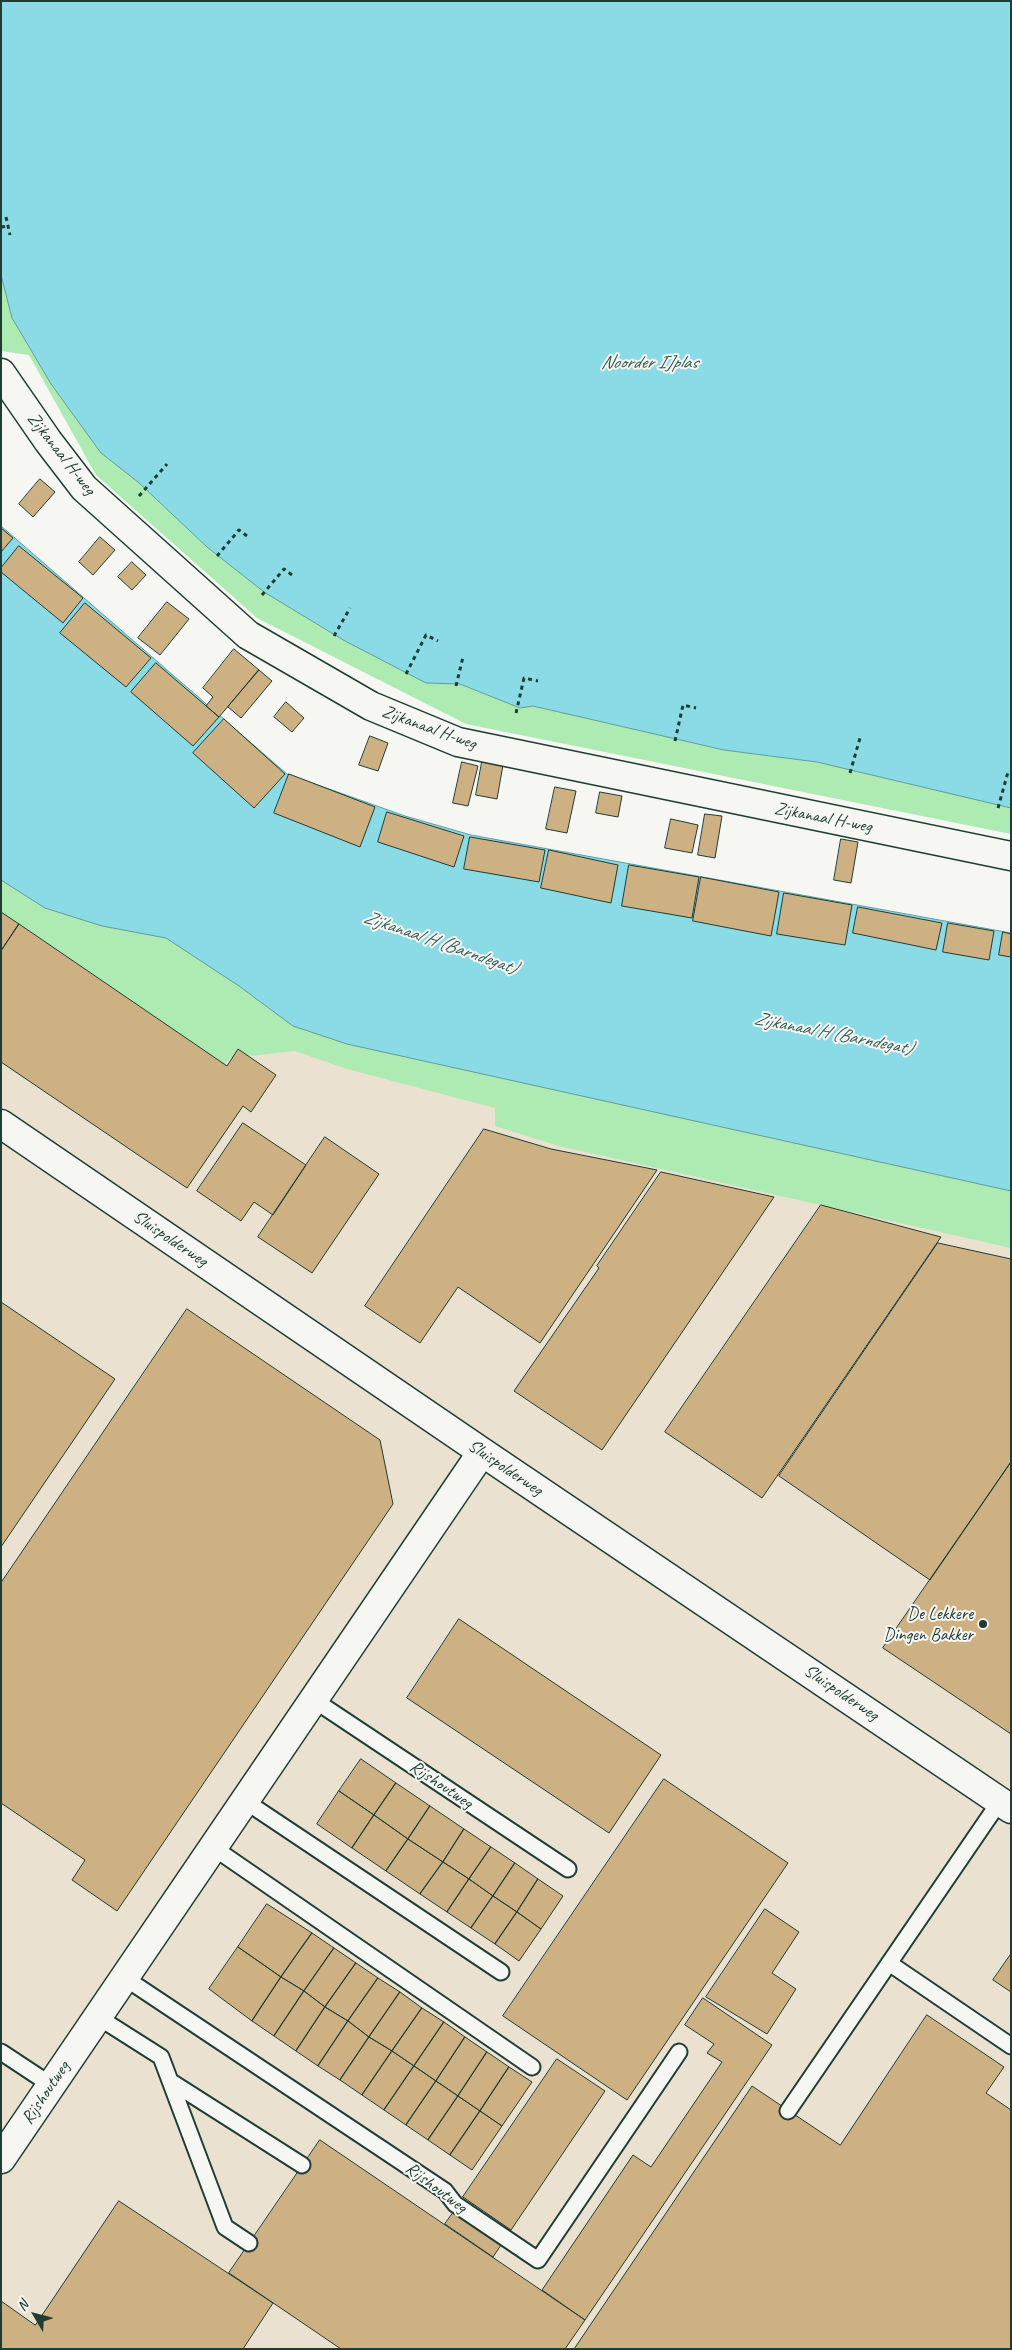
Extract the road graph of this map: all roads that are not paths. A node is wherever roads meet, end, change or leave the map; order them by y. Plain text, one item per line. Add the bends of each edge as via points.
1 (1, 373) edge
2 (1011, 856) edge
3 (1, 1124) edge
4 (482, 1452) junction
5 (314, 1700) junction
6 (245, 1801) junction
7 (1005, 1805) edge
8 (214, 1848) junction
9 (568, 1869) dead end
10 (889, 1963) junction
11 (501, 1972) dead end
12 (125, 1978) junction
13 (98, 2017) junction
14 (1011, 2046) edge
15 (1, 2052) edge
16 (679, 2052) dead end
17 (532, 2067) dead end
18 (170, 2081) junction
19 (51, 2085) junction
20 (788, 2110) dead end
21 (4, 2147) edge
22 (302, 2166) dead end
23 (249, 2243) dead end

1 - 2 street, Zijkanaal H-weg via 48,441 98,501 248,635 371,706 458,742
3 - 4 street, Sluispolderweg
4 - 5 street, Rijshoutweg
4 - 7 street, Sluispolderweg
5 - 6 street, Rijshoutweg
5 - 9 lane, Rijshoutweg
6 - 8 street, Rijshoutweg
6 - 11 lane
7 - 10 lane
8 - 12 street, Rijshoutweg
8 - 17 lane
10 - 14 lane
10 - 20 lane
12 - 13 street, Rijshoutweg
12 - 16 lane, Rijshoutweg via 445,2191 455,2204 538,2260
13 - 18 lane via 161,2057
13 - 19 street, Rijshoutweg
15 - 19 lane
18 - 22 lane
18 - 23 lane via 225,2227
19 - 21 street, Rijshoutweg

